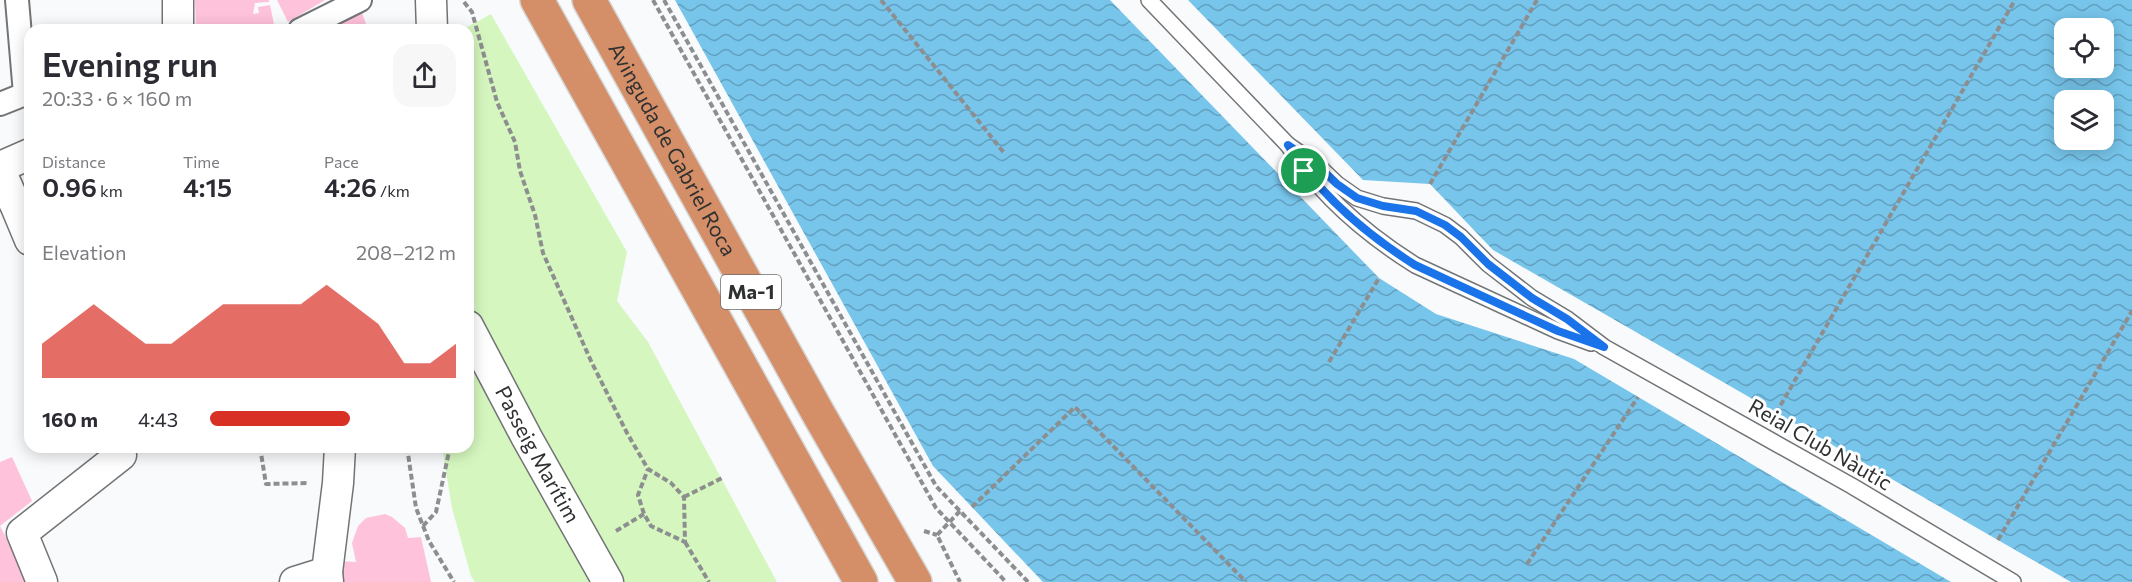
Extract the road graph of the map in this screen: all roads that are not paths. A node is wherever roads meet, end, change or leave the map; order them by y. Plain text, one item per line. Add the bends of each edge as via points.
1 (17, 0) edge
2 (178, 0) edge
3 (360, 0) edge
4 (431, 0) edge
5 (537, 0) edge
6 (589, 0) edge
7 (1149, 0) edge
8 (178, 24) edge
9 (312, 24) edge
10 (432, 24) edge
11 (24, 82) edge
12 (24, 94) edge
13 (0, 104) edge
14 (1288, 145) junction
15 (24, 157) edge
16 (0, 168) edge
17 (23, 204) edge
18 (474, 337) edge
19 (1604, 347) junction
20 (119, 453) edge
21 (340, 453) edge
22 (328, 577) edge
23 (42, 582) edge
24 (295, 582) edge
25 (608, 582) edge
26 (861, 582) edge
27 (915, 582) edge
28 (2013, 582) edge

1 - 11 street
2 - 8 street
3 - 9 street
4 - 10 street
5 - 26 highway, Avinguda de Gabriel Roca / Ma-1
6 - 27 highway, Avinguda de Gabriel Roca / Ma-1
7 - 14 lane
12 - 13 street
14 - 19 lane via 1357,198 1416,211 1445,225 1524,291
14 - 19 lane via 1304,171 1393,251 1558,331
15 - 16 street
16 - 17 street
18 - 25 street, Passeig Marítim
19 - 28 lane, Reial Club Nàutic via 1852,486
20 - 23 street via 22,533
21 - 22 street
22 - 24 street

